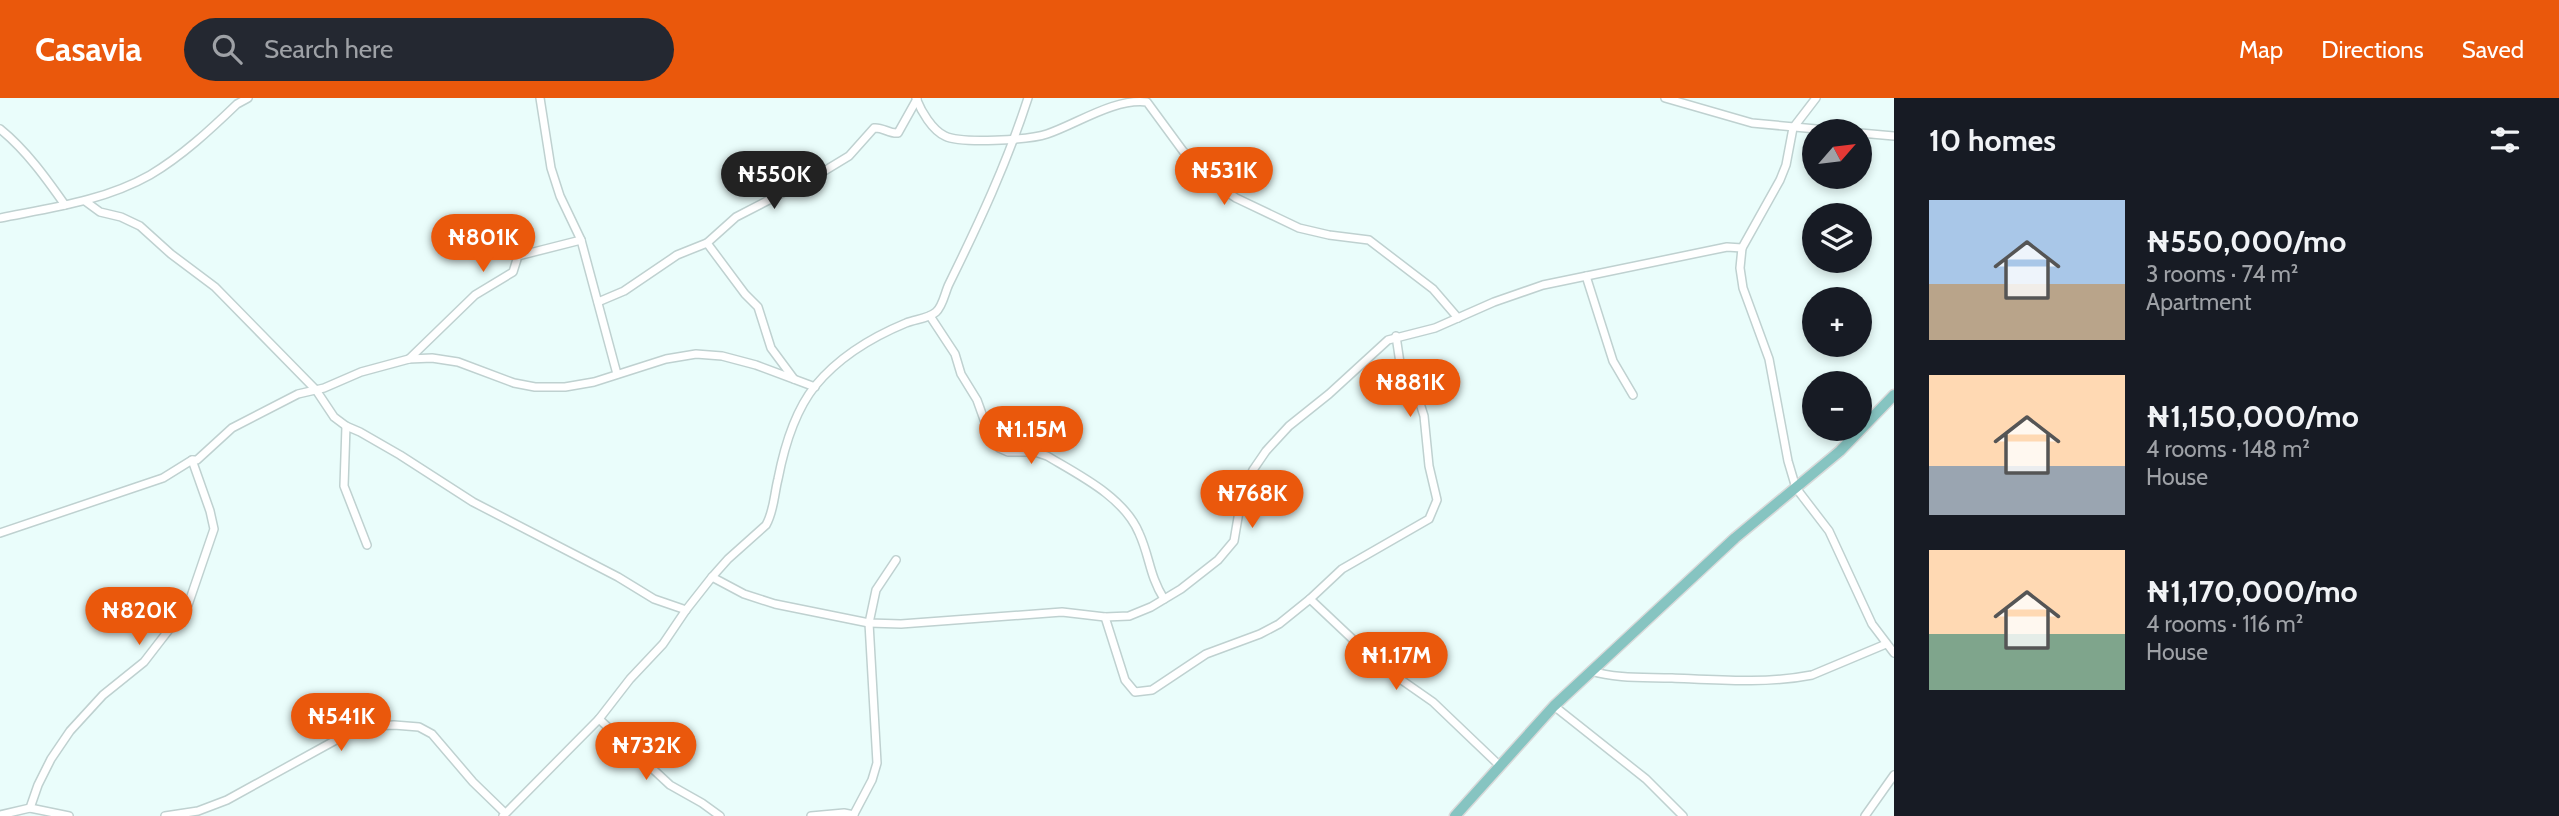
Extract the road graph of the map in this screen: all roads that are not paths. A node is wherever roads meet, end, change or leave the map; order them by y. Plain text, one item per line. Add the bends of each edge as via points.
1 (248, 98) edge
2 (540, 98) edge
3 (1028, 98) edge
4 (1665, 98) edge
5 (1816, 98) edge
6 (916, 99) edge
7 (1793, 128) junction
8 (0, 129) edge
9 (1802, 129) edge
10 (1872, 134) edge
11 (1894, 136) edge
12 (1014, 139) junction
13 (85, 201) junction
14 (65, 205) junction
15 (0, 218) edge
16 (582, 240) junction
17 (707, 243) junction
18 (1742, 248) junction
19 (1586, 276) junction
20 (598, 302) junction
21 (930, 316) junction
22 (1458, 318) junction
23 (1396, 337) junction
24 (409, 359) junction
25 (617, 374) junction
26 (794, 379) junction
27 (815, 387) junction
28 (316, 390) junction
29 (1633, 395) dead end
30 (1894, 395) edge
31 (346, 426) junction
32 (192, 460) junction
33 (1796, 488) junction
34 (0, 533) edge
35 (367, 545) dead end
36 (896, 560) dead end
37 (712, 577) junction
38 (1164, 599) junction
39 (1310, 599) junction
40 (686, 610) junction
41 (1105, 617) junction
42 (869, 623) junction
43 (1886, 644) junction
44 (1894, 653) edge
45 (1591, 671) junction
46 (1554, 706) junction
47 (599, 719) junction
48 (1499, 765) junction
49 (1894, 775) edge
50 (30, 808) junction
51 (504, 814) edge
52 (0, 815) edge
53 (854, 815) edge
54 (69, 816) edge
55 (165, 816) edge
56 (720, 816) edge
57 (811, 816) edge
58 (1455, 816) edge
59 (1683, 816) edge
60 (1865, 816) edge

1 - 13 street via 149,176
2 - 16 street via 555,182
3 - 12 street
4 - 7 street via 1742,121
5 - 7 street
6 - 12 street via 943,135 954,140
6 - 17 street via 898,133 874,128 849,156 736,217
7 - 9 street
7 - 18 street via 1780,180
8 - 14 street
10 - 11 street
12 - 21 street via 939,310
12 - 22 street via 1049,133 1120,101 1147,102 1212,182 1299,228 1369,240 1433,289
13 - 14 street
13 - 28 street via 100,212 140,226 215,287
14 - 15 street
16 - 20 street
16 - 24 street via 517,256 513,272 475,295
17 - 20 street via 677,255 624,291
17 - 26 street via 758,307 771,348
18 - 19 street via 1727,247
18 - 33 street via 1743,288 1769,359
19 - 22 street via 1543,285
19 - 29 street via 1613,361
20 - 25 street
21 - 27 street via 869,341
21 - 38 street via 955,354 991,439 1008,452 1047,456 1119,504 1138,530 1152,578
22 - 23 street
23 - 38 street via 1375,349 1266,451 1242,494 1234,541 1199,577
23 - 39 street via 1400,363 1424,416 1435,509 1423,524 1342,569
24 - 25 street via 458,362 535,387 565,387
24 - 28 street
25 - 26 street via 696,354 722,356
26 - 27 street
27 - 37 street via 793,427 770,518
28 - 31 street via 326,410
28 - 32 street via 298,394 232,428
30 - 33 main road
31 - 35 street via 344,486
31 - 40 street via 473,502 654,599
32 - 34 street via 163,478
32 - 50 street via 214,529 188,605 144,662 103,695 70,731 51,759
33 - 43 street via 1829,531 1860,601
33 - 45 main road
36 - 42 street via 876,590
37 - 40 street
37 - 42 street via 775,604
38 - 41 street via 1129,616
39 - 41 street via 1279,624 1206,654 1165,683 1143,692 1135,692 1125,680
39 - 48 street via 1380,665 1433,702
40 - 47 street
41 - 42 street via 1062,612
42 - 53 street via 877,763
43 - 44 street
43 - 45 street via 1799,678 1618,677
45 - 46 main road
46 - 48 main road
46 - 59 street via 1646,779
47 - 51 street
47 - 56 street via 670,785
48 - 58 main road
49 - 60 street
50 - 52 street
50 - 54 street
51 - 55 street via 432,734 419,727 394,725 345,735 227,800
53 - 57 street

